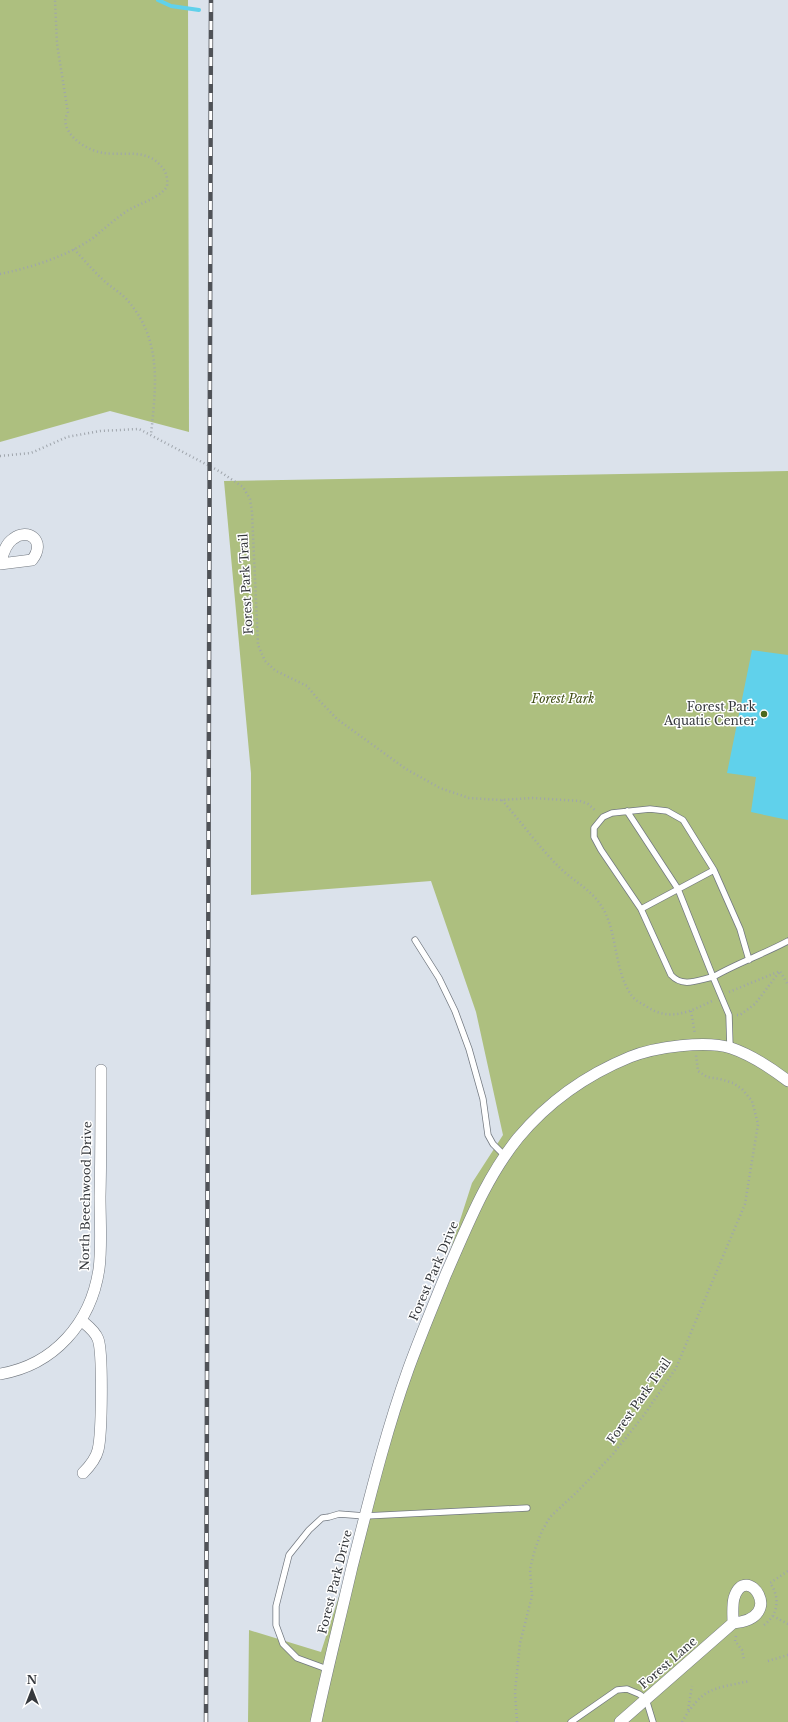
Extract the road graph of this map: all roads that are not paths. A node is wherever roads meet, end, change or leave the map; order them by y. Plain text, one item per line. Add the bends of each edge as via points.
1 (627, 811) junction
2 (714, 870) junction
3 (678, 889) junction
4 (641, 908) junction
5 (415, 940) dead end
6 (788, 941) edge
7 (749, 960) junction
8 (713, 977) junction
9 (730, 1047) junction
10 (101, 1070) dead end
11 (788, 1081) edge
12 (505, 1156) junction
13 (82, 1320) junction
14 (0, 1374) edge
15 (83, 1473) dead end
16 (526, 1508) dead end
17 (365, 1516) junction
18 (733, 1623) dead end
19 (327, 1669) junction
20 (646, 1699) junction
21 (316, 1722) edge
22 (571, 1722) edge
23 (620, 1722) edge
24 (653, 1722) edge

1 - 2 lane via 667,811 683,820
1 - 3 lane
1 - 4 lane via 603,817 594,828 594,837
2 - 3 lane
2 - 7 lane via 740,929
3 - 4 lane
3 - 8 lane
4 - 8 lane via 671,975 677,981 683,983
5 - 12 lane via 439,978 455,1011 483,1099 488,1135
6 - 7 lane
7 - 8 lane
8 - 9 lane via 729,1015
9 - 11 street, Forest Park Drive
9 - 12 street, Forest Park Drive via 678,1046 637,1055 582,1081 543,1111
10 - 13 street, North Beechwood Drive via 99,1269 90,1303
12 - 17 street, Forest Park Drive via 487,1182 426,1322 389,1427
13 - 14 street, North Beechwood Drive via 74,1331 46,1356 12,1372
13 - 15 street via 93,1331 100,1346 98,1451
16 - 17 lane
17 - 19 street, Forest Park Drive
17 - 19 lane via 334,1515 322,1518 309,1530 289,1555 276,1606 276,1625 283,1644 297,1658
18 - 20 street, Forest Lane
19 - 21 street, Forest Park Drive
20 - 22 lane via 627,1689 617,1690
20 - 23 street, Forest Lane
20 - 24 lane

